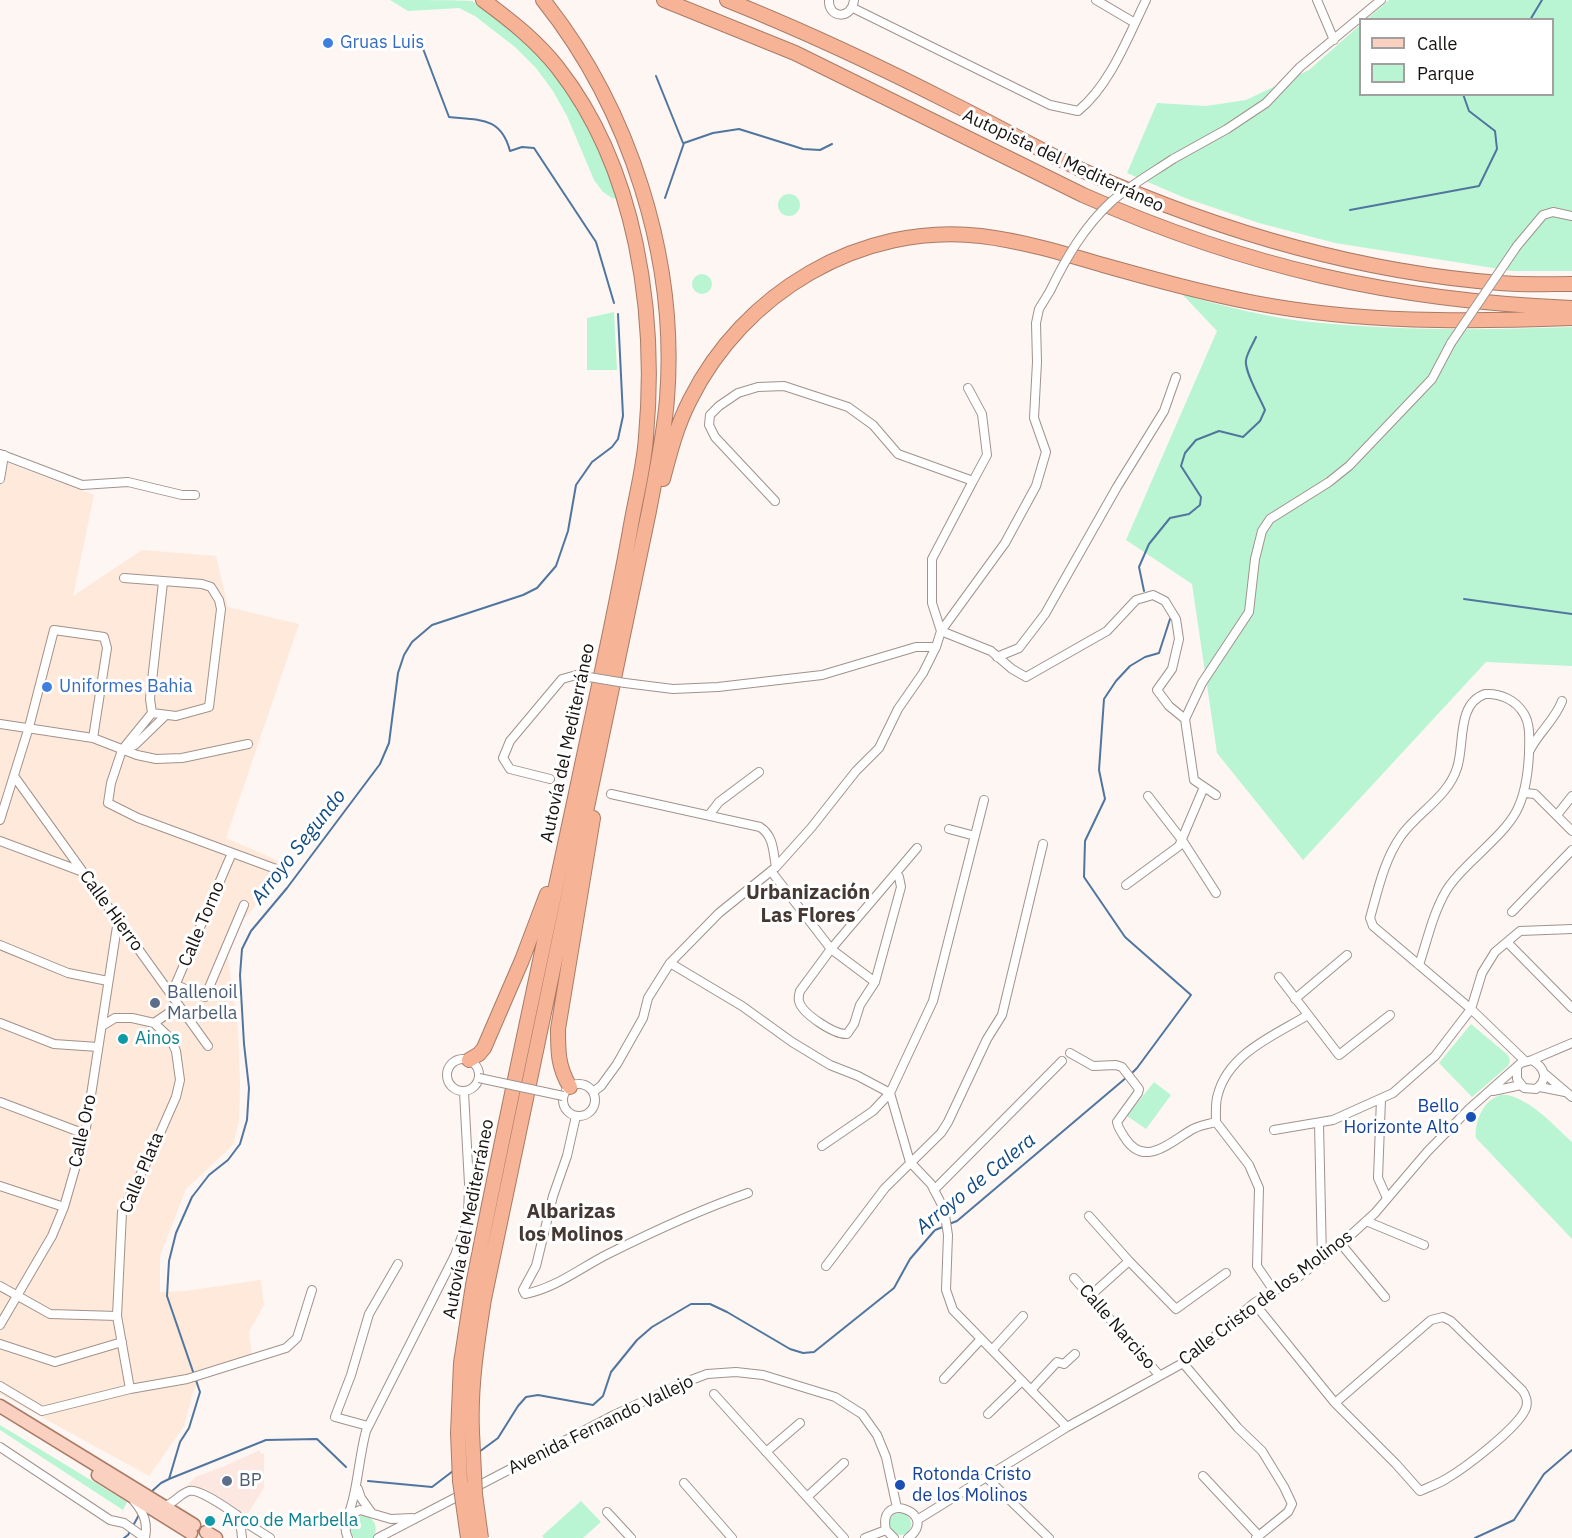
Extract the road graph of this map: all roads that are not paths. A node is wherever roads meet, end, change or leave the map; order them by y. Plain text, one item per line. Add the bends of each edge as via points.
1 (483, 0) edge
2 (543, 0) edge
3 (664, 0) edge
4 (727, 0) edge
5 (749, 0) edge
6 (829, 0) edge
7 (1095, 0) edge
8 (1146, 0) edge
9 (1317, 0) edge
10 (1381, 0) edge
11 (854, 4) edge
12 (1360, 18) edge
13 (1359, 19) edge
14 (1134, 23) junction
15 (1334, 40) junction
16 (952, 103) junction
17 (1572, 216) edge
18 (1572, 284) edge
19 (1572, 308) edge
20 (1572, 318) edge
21 (1176, 377) dead end
22 (968, 388) dead end
23 (2, 454) edge
24 (1, 470) edge
25 (0, 479) edge
26 (973, 481) junction
27 (195, 495) dead end
28 (776, 501) dead end
29 (649, 511) junction
30 (124, 578) dead end
31 (163, 582) junction
32 (942, 631) junction
33 (936, 647) junction
34 (997, 657) junction
35 (1562, 701) dead end
36 (152, 713) junction
37 (166, 715) junction
38 (1185, 719) junction
39 (0, 724) edge
40 (29, 727) junction
41 (1544, 728) junction
42 (1528, 729) junction
43 (93, 738) junction
44 (248, 744) dead end
45 (122, 750) junction
46 (1529, 751) junction
47 (598, 753) junction
48 (759, 772) dead end
49 (14, 776) junction
50 (550, 779) dead end
51 (1204, 787) junction
52 (1525, 793) junction
53 (576, 794) junction
54 (611, 794) dead end
55 (1216, 795) dead end
56 (1148, 796) dead end
57 (1572, 796) edge
58 (984, 800) dead end
59 (710, 815) junction
60 (1557, 815) junction
61 (0, 820) edge
62 (949, 829) dead end
63 (1572, 831) edge
64 (975, 836) junction
65 (0, 840) edge
66 (1182, 840) junction
67 (1043, 844) dead end
68 (916, 848) dead end
69 (1572, 850) edge
70 (232, 853) junction
71 (276, 869) dead end
72 (774, 869) junction
73 (84, 873) junction
74 (896, 873) junction
75 (1126, 885) dead end
76 (1216, 893) dead end
77 (244, 905) dead end
78 (1512, 912) dead end
79 (118, 920) junction
80 (1572, 929) edge
81 (1507, 942) junction
82 (0, 945) edge
83 (831, 949) junction
84 (1347, 955) dead end
85 (670, 963) junction
86 (1419, 965) junction
87 (1279, 977) dead end
88 (108, 981) junction
89 (875, 982) junction
90 (176, 986) junction
91 (171, 995) junction
92 (1295, 999) junction
93 (179, 1006) junction
94 (1572, 1008) edge
95 (1471, 1010) junction
96 (1390, 1015) dead end
97 (1308, 1016) junction
98 (0, 1023) edge
99 (154, 1023) junction
100 (102, 1026) junction
101 (1572, 1043) edge
102 (208, 1046) dead end
103 (98, 1047) junction
104 (1554, 1052) junction
105 (1070, 1053) dead end
106 (469, 1060) junction
107 (1062, 1061) dead end
108 (1528, 1061) junction
109 (1517, 1067) junction
110 (1544, 1072) junction
111 (479, 1078) junction
112 (1521, 1085) junction
113 (1540, 1087) junction
114 (464, 1092) junction
115 (567, 1092) junction
116 (593, 1092) junction
117 (1490, 1092) junction
118 (890, 1093) junction
119 (1569, 1095) edge
120 (1381, 1099) junction
121 (0, 1102) edge
122 (576, 1116) junction
123 (1216, 1122) junction
124 (1319, 1123) junction
125 (1274, 1130) dead end
126 (85, 1134) junction
127 (822, 1146) dead end
128 (910, 1162) junction
129 (0, 1186) edge
130 (934, 1190) junction
131 (748, 1193) dead end
132 (1387, 1198) junction
133 (64, 1208) junction
134 (1089, 1216) dead end
135 (1366, 1221) junction
136 (1341, 1244) junction
137 (1424, 1245) dead end
138 (1322, 1259) junction
139 (1129, 1261) junction
140 (398, 1264) dead end
141 (826, 1266) dead end
142 (1226, 1273) dead end
143 (1074, 1278) dead end
144 (0, 1286) edge
145 (312, 1290) dead end
146 (1274, 1291) junction
147 (18, 1295) junction
148 (1090, 1296) junction
149 (1385, 1298) dead end
150 (1254, 1303) junction
151 (117, 1316) junction
152 (1023, 1316) dead end
153 (0, 1325) edge
154 (981, 1339) junction
155 (122, 1342) junction
156 (0, 1344) edge
157 (992, 1350) junction
158 (1075, 1354) dead end
159 (1183, 1363) junction
160 (1160, 1375) junction
161 (944, 1379) dead end
162 (1022, 1381) junction
163 (0, 1386) edge
164 (130, 1389) junction
165 (1031, 1390) junction
166 (714, 1394) dead end
167 (1335, 1403) junction
168 (0, 1406) edge
169 (988, 1414) dead end
170 (0, 1415) edge
171 (800, 1423) dead end
172 (368, 1426) junction
173 (1067, 1426) junction
174 (465, 1432) junction
175 (0, 1447) edge
176 (766, 1452) junction
177 (844, 1462) dead end
178 (1203, 1476) dead end
179 (986, 1477) junction
180 (684, 1483) dead end
181 (357, 1484) junction
182 (132, 1492) junction
183 (807, 1497) junction
184 (897, 1508) junction
185 (160, 1509) junction
186 (606, 1512) dead end
187 (373, 1513) junction
188 (419, 1516) junction
189 (240, 1520) junction
190 (916, 1520) junction
191 (346, 1521) junction
192 (192, 1529) dead end
193 (886, 1530) junction
194 (1258, 1537) edge
195 (145, 1538) edge
196 (242, 1538) edge
197 (270, 1538) edge
198 (348, 1538) edge
199 (378, 1538) edge
200 (468, 1538) edge
201 (481, 1538) edge
202 (631, 1538) edge
203 (732, 1538) edge
204 (844, 1538) edge
205 (865, 1538) edge
206 (894, 1538) edge
207 (908, 1538) edge
208 (1049, 1538) edge

1 - 53 highway, Autovía del Mediterráneo via 538,46 588,113 621,191 644,298 649,396 645,449
2 - 29 highway, Autovía del Mediterráneo via 591,69 613,113 641,185 655,240 668,355 665,412
3 - 19 highway, Autopista del Mediterráneo via 795,53 1083,195 1211,245 1334,280 1410,294 1490,304
4 - 16 highway, Autopista del Mediterráneo
5 - 16 highway via 919,80
6 - 11 street via 828,5 837,14 848,14
7 - 14 street
8 - 14 street
9 - 15 street
10 - 12 street
11 - 14 street via 1050,105 1078,111 1101,87
13 - 15 street
15 - 32 street, bridge via 1266,103 1111,202 1074,246 1039,309 1036,323 1034,418 1046,452 1036,486 1005,543
16 - 18 highway, Autopista del Mediterráneo via 1084,171 1170,207 1256,236 1400,270 1502,283
17 - 38 street, bridge via 1554,212 1543,215 1451,342 1432,380 1349,466 1270,519 1262,531 1255,559 1249,612 1202,684
20 - 29 highway via 1431,321 1341,316 1223,297 996,238 949,234 891,241 816,268 777,294 734,333 690,399 673,441 661,488
21 - 34 street via 1164,411 1045,614 1019,648
22 - 26 street via 982,414 987,455
23 - 24 street
23 - 27 street via 82,485 134,483
24 - 25 street
26 - 28 street via 898,454 873,425 848,407 784,387 758,387 738,393 719,406 710,415 709,425 715,437
26 - 32 street via 932,559 932,603
29 - 47 highway, Autovía del Mediterráneo
30 - 31 street
31 - 36 street via 150,699
31 - 37 street via 211,587 221,609 208,707
32 - 33 street
32 - 34 street
33 - 50 street, bridge via 916,647 822,675 718,687 673,689 580,674 561,679 510,741 503,758 510,769
33 - 72 street via 879,748
34 - 38 street via 1026,677 1107,631 1136,600 1153,595 1165,601 1176,619 1179,639 1172,669 1157,690
35 - 41 street
36 - 37 street
36 - 45 street
37 - 45 street via 135,745
38 - 51 street via 1194,780
39 - 40 street
40 - 43 street
40 - 43 street via 54,630 104,637 107,648
40 - 49 street
41 - 42 street via 1537,732
41 - 46 street
42 - 46 street
42 - 86 street via 1526,717 1510,700 1490,694 1475,699 1467,709 1457,769 1448,785 1401,835 1385,865 1371,922
43 - 45 street
44 - 45 street via 182,758 156,759
45 - 70 street via 108,803
46 - 52 street
47 - 115 highway via 595,805 558,1029 558,1052
47 - 174 highway, Autovía del Mediterráneo via 484,1299
48 - 59 street via 719,802
49 - 61 street
49 - 73 street, Calle Hierro
51 - 55 street
51 - 66 street
52 - 60 street via 1535,794
52 - 86 street via 1504,829 1446,891
53 - 106 highway via 567,812 533,933 484,1048
53 - 174 highway, Autovía del Mediterráneo via 473,1285 461,1363
54 - 59 street
56 - 66 street
57 - 60 street
58 - 64 street
59 - 72 street via 766,831 771,839
60 - 63 street
62 - 64 street
64 - 118 street via 933,1001
65 - 73 street
66 - 75 street
66 - 76 street
67 - 128 street via 1002,1015 948,1122
68 - 74 street
69 - 78 street
70 - 71 street
70 - 90 street, Calle Torno
72 - 83 street
72 - 85 street via 718,913
73 - 79 street, Calle Hierro
74 - 83 street
74 - 89 street via 901,887
77 - 90 street via 205,997
79 - 88 street, Calle Oro
79 - 91 street, Calle Hierro
80 - 81 street via 1520,931
81 - 94 street
81 - 95 street via 1482,973
82 - 88 street via 69,973
83 - 89 street
83 - 89 street via 800,991 798,1000 819,1022 840,1035 847,1034
84 - 92 street
85 - 116 street via 648,998 643,1018 617,1065
85 - 118 street via 830,1065
86 - 95 street
87 - 92 street
88 - 100 street, Calle Oro
90 - 91 street, Calle Torno
91 - 93 street, Calle Hierro
92 - 97 street
93 - 99 street
93 - 102 street, Calle Hierro
95 - 108 street
95 - 120 street via 1435,1056
96 - 97 street via 1339,1056
97 - 123 street via 1241,1055 1218,1093
98 - 103 street via 54,1044
99 - 100 street via 115,1018
99 - 151 street, Calle Plata via 170,1038 176,1051 180,1080 176,1097 122,1212
100 - 103 street, Calle Oro
101 - 104 street
103 - 126 street, Calle Oro
104 - 108 street
104 - 110 street
105 - 123 street via 1093,1066 1122,1067 1137,1085 1138,1093 1117,1122 1137,1151 1155,1152 1194,1128
106 - 111 street via 478,1069
106 - 114 street via 453,1062 446,1075 454,1089
107 - 130 street
108 - 109 street
108 - 110 street
109 - 112 street
109 - 117 street, Calle Cristo de los Molinos
110 - 113 street
110 - 119 street
111 - 114 street via 474,1088
111 - 115 street, bridge
112 - 113 street via 1528,1090
112 - 117 street, Calle Cristo de los Molinos
113 - 119 street
114 - 172 street via 468,1220 455,1255
115 - 116 street via 580,1084
115 - 122 street via 564,1107
116 - 122 street via 594,1107 587,1115
117 - 132 street, Calle Cristo de los Molinos via 1427,1152
118 - 127 street via 873,1111
118 - 128 street
120 - 124 street
120 - 132 street via 1378,1178
121 - 126 street
122 - 131 street via 543,1244 523,1290 525,1294 564,1280 604,1256 702,1209
123 - 146 street via 1249,1165 1259,1188 1257,1266
124 - 125 street
124 - 138 street
126 - 133 street, Calle Oro
128 - 130 street
128 - 141 street via 885,1188
129 - 133 street
130 - 154 street via 946,1217 949,1301
132 - 135 street, Calle Cristo de los Molinos
133 - 147 street, Calle Oro
134 - 139 street
135 - 136 street, Calle Cristo de los Molinos
135 - 137 street
136 - 138 street, Calle Cristo de los Molinos
136 - 149 street
138 - 146 street, Calle Cristo de los Molinos
139 - 142 street via 1176,1309
139 - 148 street
140 - 172 street via 369,1314 334,1417
143 - 148 street, Calle Narciso
144 - 147 street
145 - 164 street via 297,1338 286,1348 187,1379
146 - 150 street, Calle Cristo de los Molinos
147 - 151 street via 50,1314
147 - 153 street, Calle Oro
148 - 160 street, Calle Narciso
150 - 159 street, Calle Cristo de los Molinos
150 - 167 street
151 - 155 street, Calle Plata
152 - 157 street
154 - 157 street
154 - 161 street
155 - 156 street via 55,1362
155 - 164 street, Calle Plata
157 - 162 street
158 - 165 street via 1064,1364 1057,1362
159 - 160 street, Calle Cristo de los Molinos
159 - 194 street via 1262,1451 1292,1504
160 - 173 street, Calle Cristo de los Molinos
162 - 165 street
162 - 169 street
163 - 164 street via 42,1411
165 - 173 street
166 - 176 street
167 - 167 street via 1420,1491 1446,1479 1514,1427 1527,1406 1522,1390 1443,1317 1431,1320
168 - 182 main road
170 - 182 main road
171 - 176 street
172 - 181 street
173 - 179 street, Calle Cristo de los Molinos
174 - 200 highway, Autovía del Mediterráneo, bridge via 460,1481
174 - 201 highway, Autovía del Mediterráneo, bridge
175 - 195 street via 110,1520 127,1524
176 - 183 street
177 - 183 street
178 - 194 street
179 - 190 street, Calle Cristo de los Molinos
179 - 208 street
180 - 203 street
181 - 187 street via 361,1498
181 - 191 street
182 - 185 main road
182 - 195 street via 146,1520
183 - 204 street
184 - 188 street, Avenida Fernando Vallejo via 886,1457 862,1414 835,1398 736,1372 707,1374 682,1383
184 - 190 street via 907,1509
184 - 193 street via 888,1514
185 - 189 street via 194,1490
185 - 192 main road
186 - 202 street
187 - 188 street, Avenida Fernando Vallejo via 395,1520
187 - 191 street via 354,1512
187 - 199 street via 380,1522
188 - 199 street, Avenida Fernando Vallejo
189 - 196 street
189 - 197 street
190 - 207 street via 915,1530
191 - 198 street
193 - 205 street
193 - 206 street

